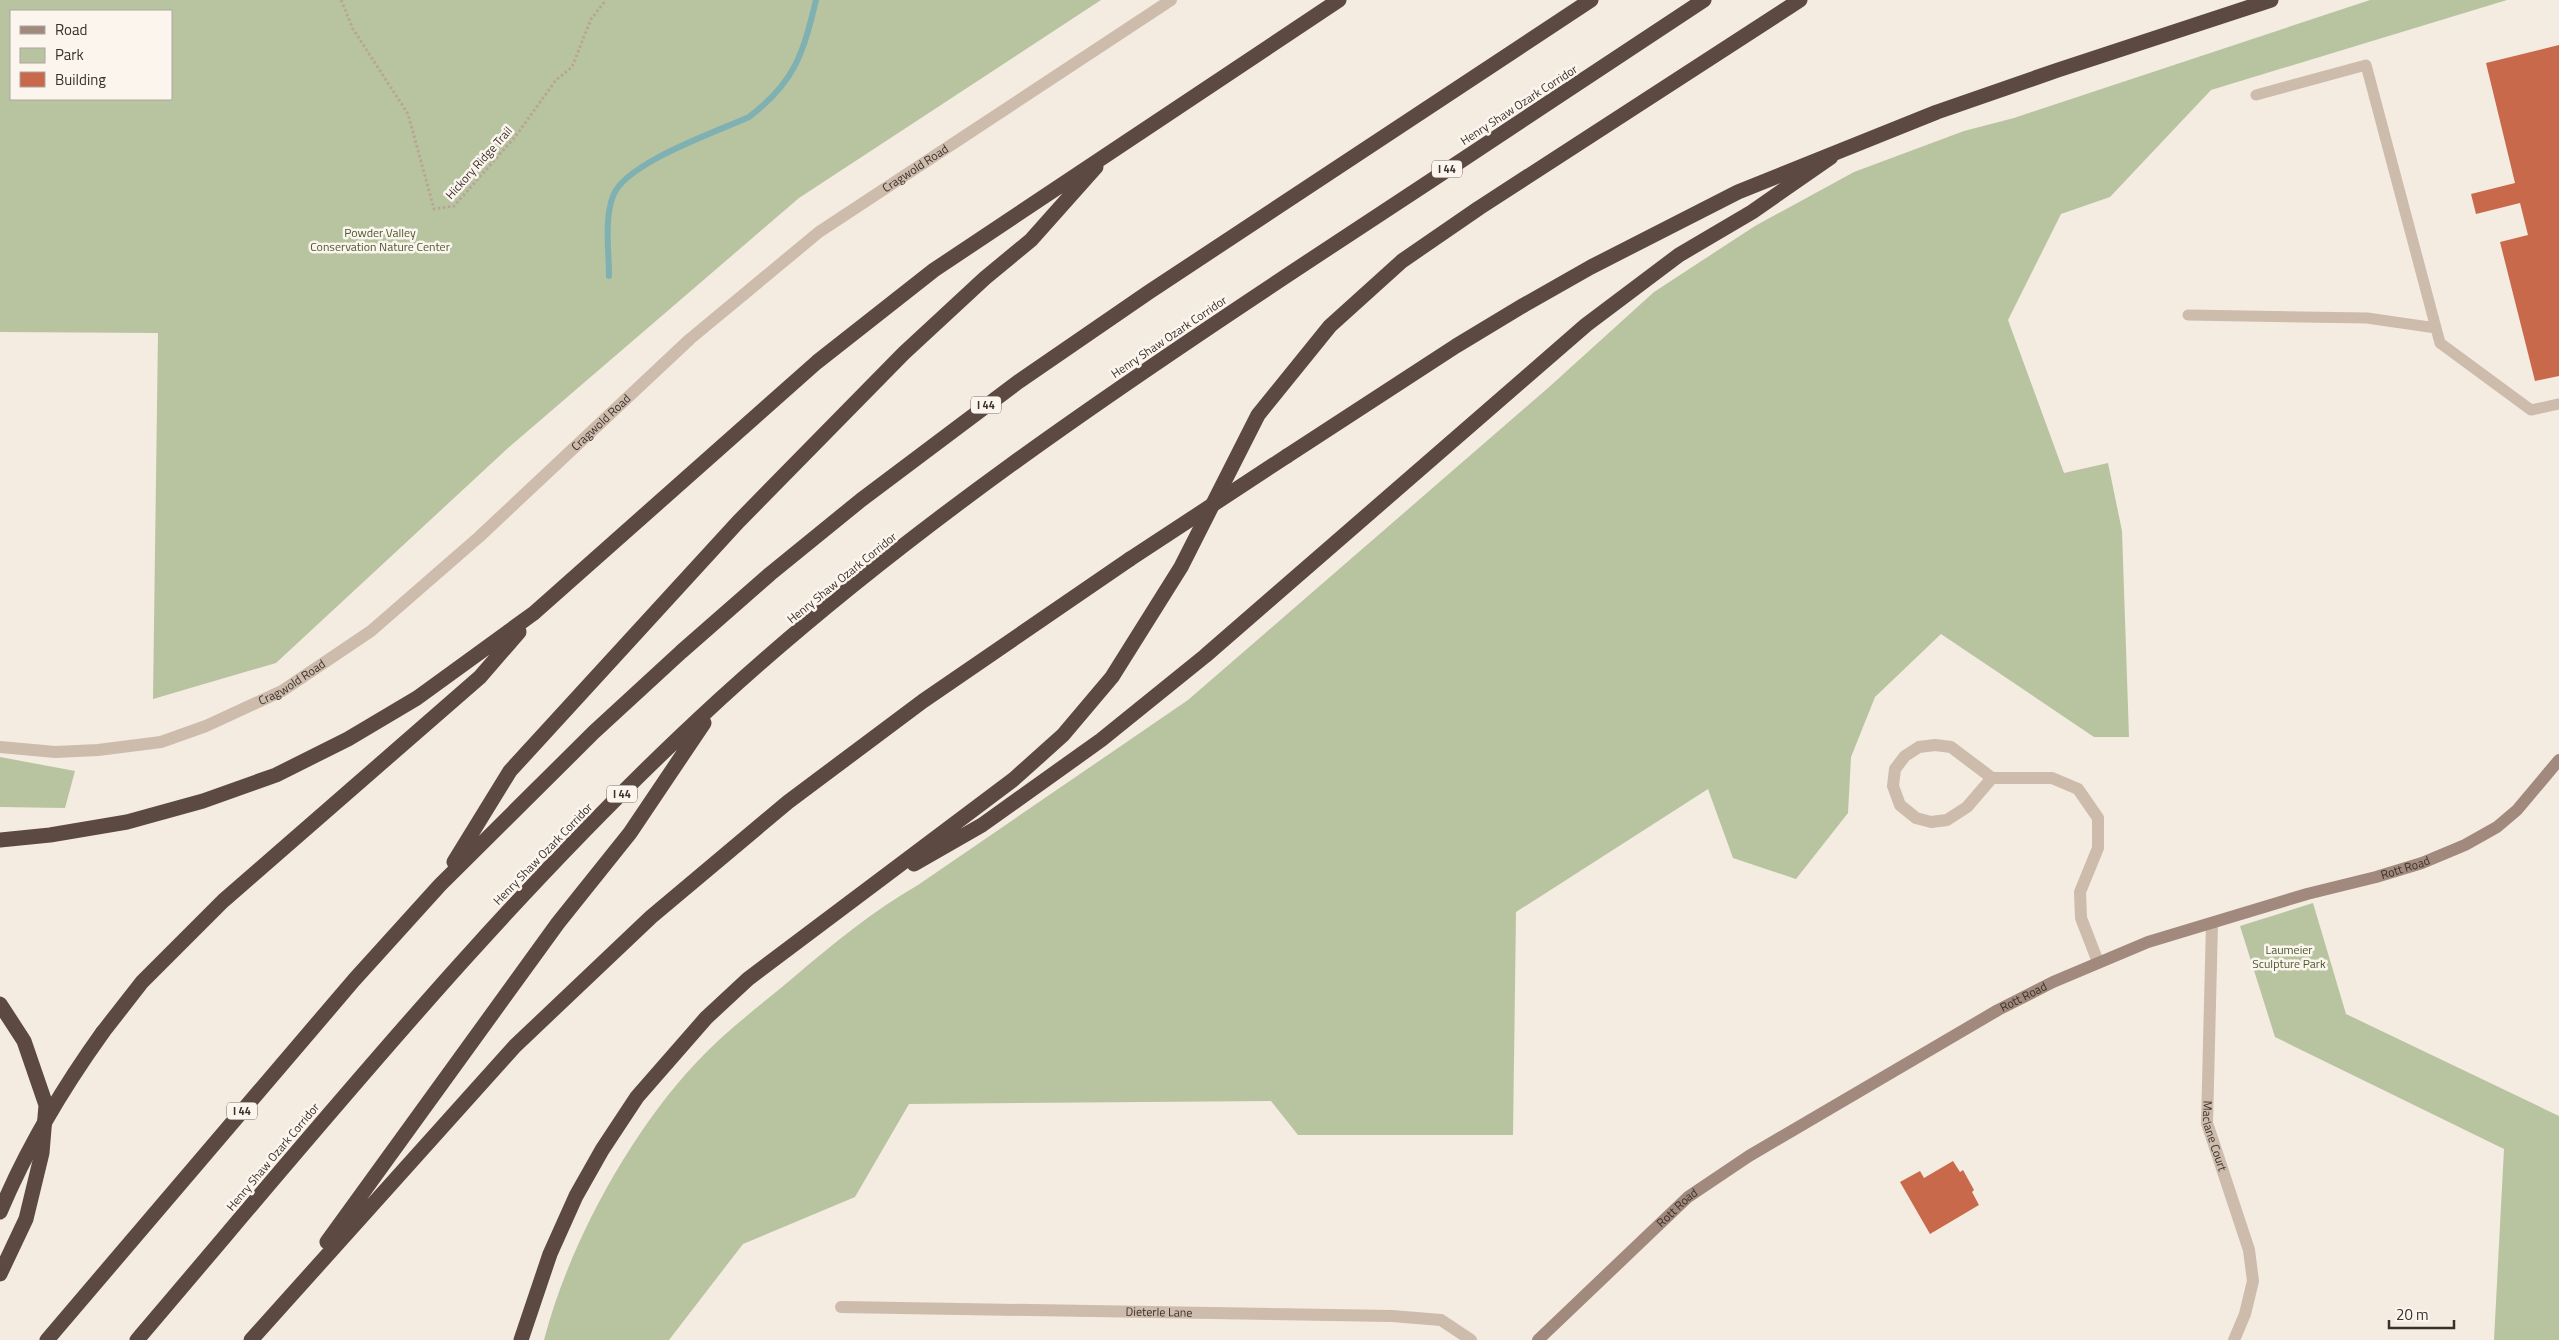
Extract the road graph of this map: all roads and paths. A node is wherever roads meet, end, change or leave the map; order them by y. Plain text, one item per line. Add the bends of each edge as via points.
1 (340, 0) edge
2 (606, 0) edge
3 (1170, 0) edge
4 (1339, 0) edge
5 (1591, 0) edge
6 (1704, 0) edge
7 (1800, 0) edge
8 (2271, 0) edge
9 (2256, 95) dead end
10 (1110, 152) junction
11 (1830, 156) junction
12 (2188, 315) dead end
13 (2436, 328) junction
14 (2559, 404) edge
15 (534, 613) junction
16 (722, 698) junction
17 (0, 747) edge
18 (2559, 760) edge
19 (1992, 778) junction
20 (0, 840) edge
21 (440, 885) junction
22 (866, 892) junction
23 (2212, 923) junction
24 (2098, 962) junction
25 (0, 1004) edge
26 (0, 1212) edge
27 (0, 1274) edge
28 (292, 1292) junction
29 (841, 1307) dead end
30 (47, 1340) edge
31 (137, 1340) edge
32 (251, 1340) edge
33 (521, 1340) edge
34 (1471, 1340) edge
35 (1538, 1340) edge
36 (2234, 1340) edge

1 - 2 path, Hickory Ridge Trail via 353,29 408,114 434,209 454,206 515,137 556,80 572,67 591,18
3 - 17 street, Cragwold Road via 819,232 690,339 479,537 371,631 282,690 206,726 161,742 55,752
4 - 10 highway
5 - 21 highway, I 44 via 1133,303 988,404 868,494 681,652 587,739
6 - 16 highway, Henry Shaw Ozark Corridor / I 44 via 1094,406 898,551
7 - 22 highway via 1425,245 1402,261 1330,326 1258,414 1181,567 1112,677 1063,735 1014,779
8 - 11 highway via 1946,109
9 - 13 lane via 2366,65
10 - 15 highway via 934,270 817,362
10 - 21 highway via 1031,240 904,353 834,424 738,522 598,674 510,771
11 - 22 highway via 1752,212 1679,255 1586,325 1213,649 1100,740 982,825
11 - 28 highway, bridge via 1738,192 1591,267 1456,346 1130,559 908,712 788,802 658,911 515,1046
12 - 13 lane via 2367,318
13 - 14 lane via 2440,343 2531,410
15 - 20 highway via 417,698 348,739 276,775 203,801 127,822
15 - 26 highway, bridge via 480,677 275,855 142,982 71,1076 40,1129
16 - 28 highway via 630,833 558,923
16 - 31 highway, Henry Shaw Ozark Corridor / I 44 via 603,813 448,978
18 - 23 street, Rott Road via 2517,810 2497,827 2465,845 2376,877
19 - 19 street via 1951,747 1927,746 1905,756 1895,769 1894,786 1900,805 1916,818 1931,822 1947,820 1967,807
19 - 24 street via 2052,778 2078,789 2098,818 2098,848 2080,892 2081,918
21 - 30 highway, I 44 via 354,980
22 - 33 highway via 748,979 706,1018 637,1097 576,1196 550,1254
23 - 24 street, Rott Road via 2148,942
23 - 36 street, Maclane Court via 2207,1123 2249,1250 2253,1281 2245,1314
24 - 35 street, Rott Road via 1998,1010 1749,1156 1688,1196
25 - 27 highway via 24,1040 46,1104 42,1153 26,1219
28 - 32 highway
29 - 34 street, Dieterle Lane via 1392,1316 1441,1320

